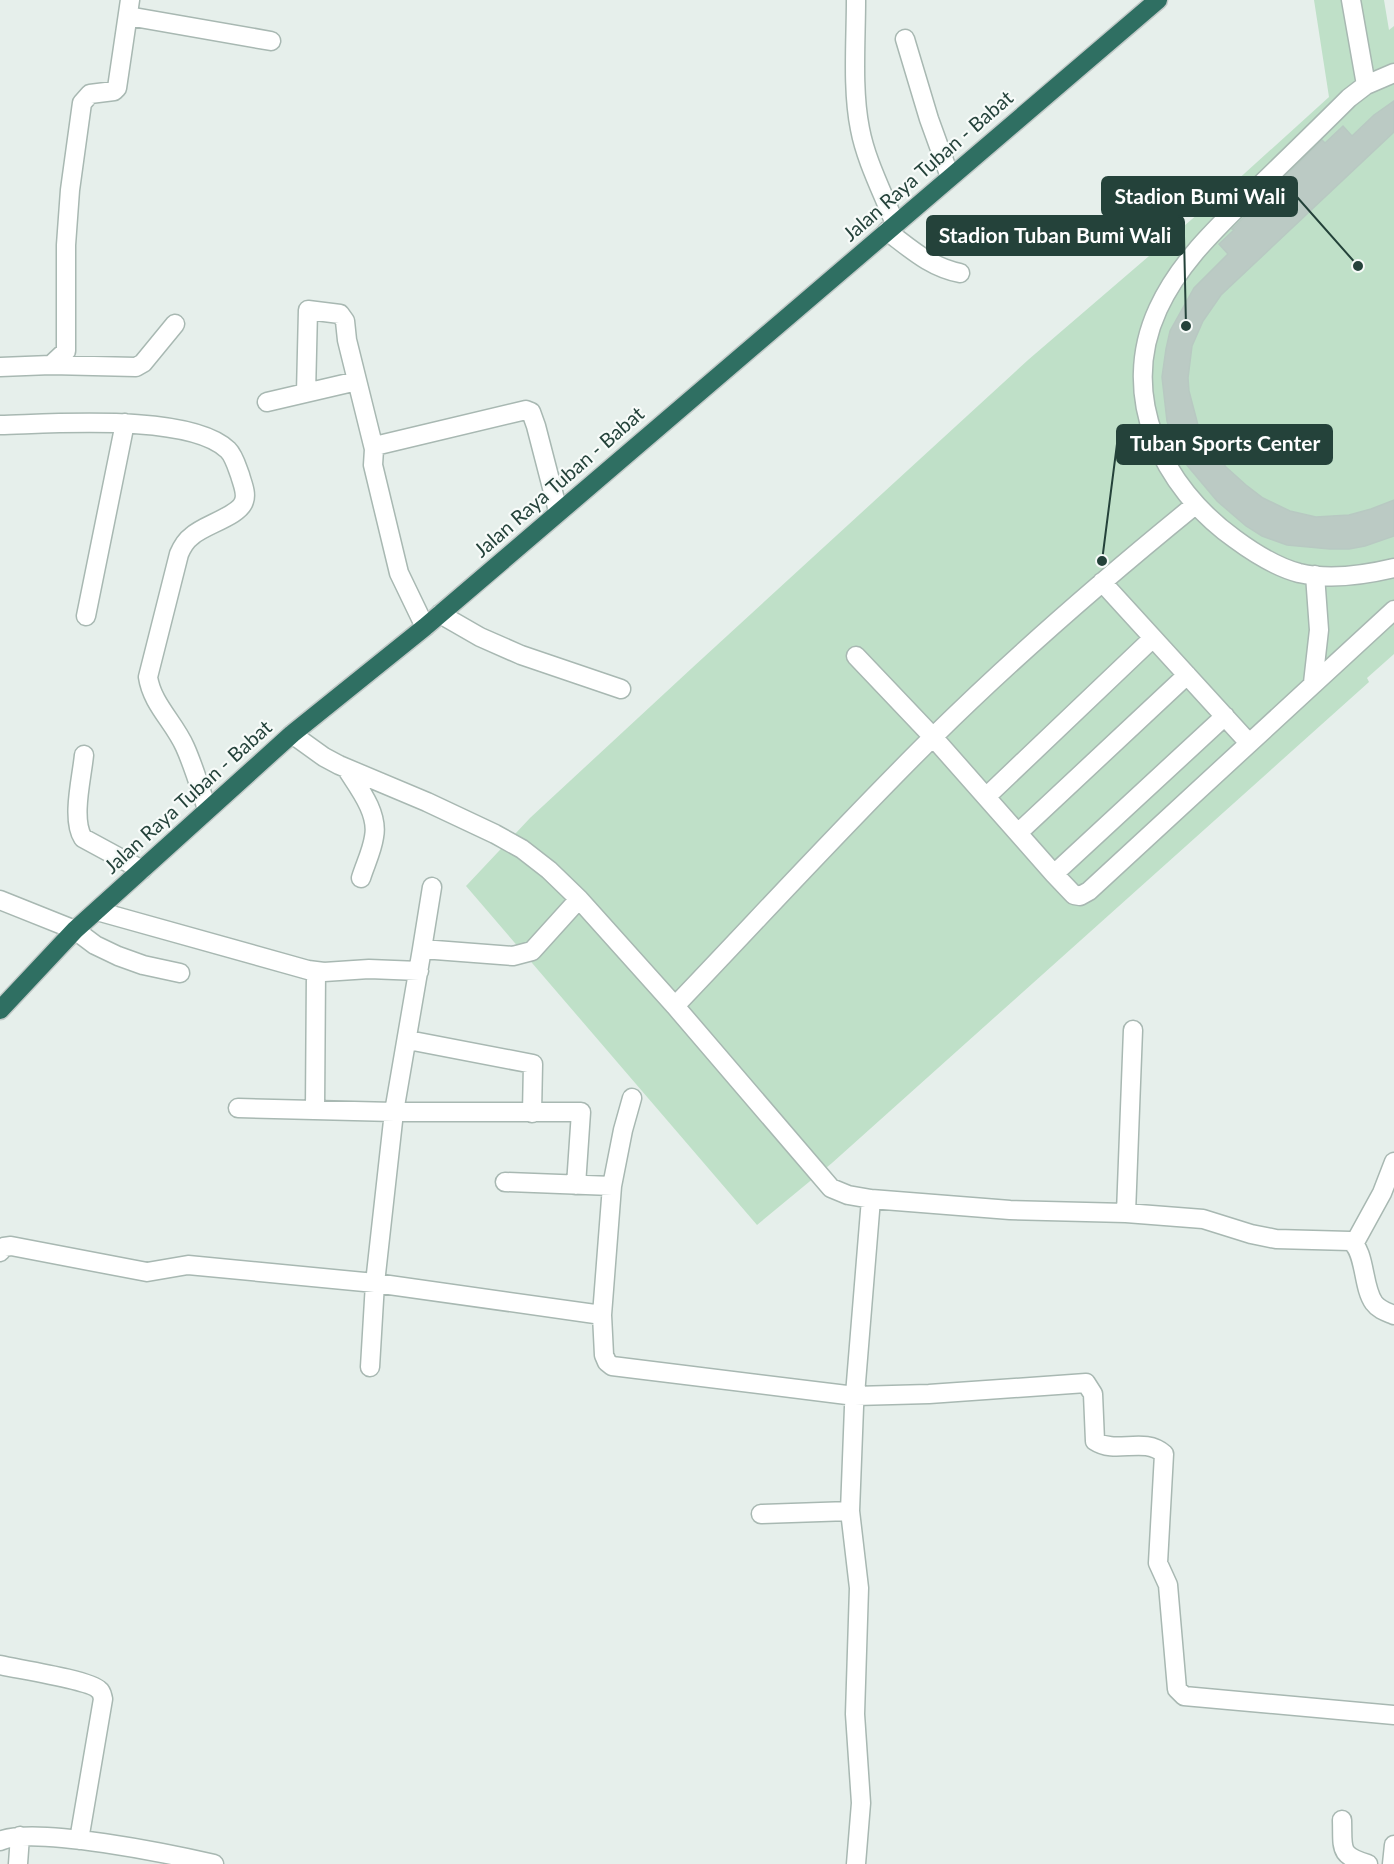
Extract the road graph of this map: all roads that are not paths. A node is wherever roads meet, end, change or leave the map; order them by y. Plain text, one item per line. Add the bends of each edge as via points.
1 (856, 0) edge
2 (1158, 0) edge
3 (1351, 0) edge
4 (129, 8) edge
5 (905, 39) dead end
6 (271, 41) dead end
7 (1394, 73) edge
8 (1366, 85) junction
9 (950, 177) junction
10 (891, 228) junction
11 (960, 273) dead end
12 (175, 324) dead end
13 (51, 365) junction
14 (0, 367) edge
15 (357, 381) junction
16 (306, 393) junction
17 (267, 402) dead end
18 (125, 423) junction
19 (0, 425) edge
20 (374, 449) junction
21 (1195, 505) junction
22 (558, 511) junction
23 (1394, 568) edge
24 (1315, 575) junction
25 (1102, 582) junction
26 (1394, 610) edge
27 (440, 614) junction
28 (86, 616) dead end
29 (424, 627) junction
30 (1153, 638) junction
31 (856, 656) dead end
32 (1187, 675) junction
33 (1313, 683) junction
34 (621, 689) dead end
35 (1225, 716) junction
36 (292, 734) junction
37 (933, 737) junction
38 (1249, 743) junction
39 (84, 755) dead end
40 (346, 768) junction
41 (986, 797) junction
42 (207, 809) junction
43 (1018, 833) junction
44 (142, 870) junction
45 (1054, 874) junction
46 (361, 878) dead end
47 (432, 887) dead end
48 (579, 899) junction
49 (0, 900) edge
50 (97, 911) junction
51 (75, 930) junction
52 (422, 949) junction
53 (316, 970) junction
54 (418, 971) junction
55 (180, 972) dead end
56 (675, 1006) junction
57 (0, 1010) edge
58 (1133, 1030) dead end
59 (408, 1040) junction
60 (632, 1098) dead end
61 (238, 1108) dead end
62 (315, 1110) junction
63 (394, 1112) junction
64 (532, 1113) junction
65 (1394, 1162) edge
66 (505, 1182) dead end
67 (576, 1185) junction
68 (612, 1186) junction
69 (871, 1199) junction
70 (1126, 1213) junction
71 (1354, 1244) junction
72 (0, 1252) edge
73 (375, 1283) junction
74 (602, 1315) junction
75 (1394, 1315) edge
76 (369, 1368) dead end
77 (855, 1396) junction
78 (850, 1511) junction
79 (760, 1514) dead end
80 (0, 1665) edge
81 (1394, 1715) edge
82 (1342, 1820) dead end
83 (20, 1836) junction
84 (79, 1840) junction
85 (0, 1841) edge
86 (1394, 1845) edge
87 (18, 1864) edge
88 (214, 1864) edge
89 (856, 1864) edge
90 (1368, 1864) edge
91 (1392, 1864) edge

1 - 10 street via 860,130
2 - 9 highway, Jalan Raya Tuban - Babat
3 - 8 street
4 - 6 street
4 - 13 street via 117,88 90,94 82,103 66,245 66,351
5 - 9 street
7 - 8 street
8 - 21 street via 1196,249 1169,287 1151,324 1143,375 1149,421 1160,455
9 - 10 highway, Jalan Raya Tuban - Babat
10 - 11 street via 932,265
10 - 22 highway, Jalan Raya Tuban - Babat
12 - 13 street via 139,366
13 - 14 street
15 - 16 street
15 - 16 street via 344,316 308,310
15 - 20 street
16 - 17 street
18 - 19 street
18 - 28 street
18 - 42 street via 189,432 218,442 230,451 244,489 240,509 193,534 184,544 148,677 156,702 185,746
20 - 22 street via 526,410 531,412 536,426
20 - 29 street via 373,465 399,573
21 - 24 street via 1262,557
21 - 25 street
22 - 27 highway, Jalan Raya Tuban - Babat
23 - 24 street
24 - 33 street via 1319,630
25 - 30 street
25 - 37 street
26 - 33 street
27 - 29 highway, Jalan Raya Tuban - Babat
27 - 34 street via 521,655
29 - 36 highway, Jalan Raya Tuban - Babat
30 - 32 street
30 - 41 street
31 - 37 street
32 - 35 street
32 - 43 street
33 - 38 street
35 - 38 street
35 - 45 street
36 - 40 street
36 - 42 highway, Jalan Raya Tuban - Babat
37 - 41 street
37 - 56 street
38 - 45 street via 1084,895 1074,895
39 - 44 street via 78,831 83,838
40 - 46 street via 370,809 374,824 375,836
40 - 48 street via 522,849
41 - 43 street
42 - 44 highway, Jalan Raya Tuban - Babat
43 - 45 street
44 - 50 highway, Jalan Raya Tuban - Babat
47 - 52 street
48 - 52 street via 527,954
48 - 56 street
49 - 51 street
50 - 51 highway, Jalan Raya Tuban - Babat
50 - 53 street
51 - 55 street via 118,956
51 - 57 highway, Jalan Raya Tuban - Babat
52 - 54 street
53 - 54 street
53 - 62 street
54 - 59 street
56 - 69 street via 831,1188
58 - 70 street
59 - 63 street
59 - 64 street via 532,1064
60 - 68 street
61 - 62 street
62 - 63 street
63 - 64 street
63 - 73 street
64 - 67 street via 581,1113
65 - 71 street
66 - 67 street
67 - 68 street
68 - 74 street
69 - 70 street via 1010,1210
69 - 77 street
70 - 71 street via 1203,1219 1276,1239 1343,1239
71 - 75 street via 1369,1295 1380,1309
72 - 73 street via 11,1246 147,1272 188,1265
73 - 74 street
73 - 76 street
74 - 77 street via 604,1355 612,1366
77 - 78 street
77 - 81 street via 1086,1383 1093,1394 1095,1441 1103,1446 1150,1446 1164,1454 1158,1563 1168,1585 1177,1689 1184,1696
78 - 79 street
78 - 89 street via 859,1588 855,1714 861,1803
80 - 84 street via 73,1680 97,1688 102,1694
82 - 90 street via 1345,1854
83 - 84 street
83 - 85 street
83 - 87 street
84 - 88 street
86 - 91 street

